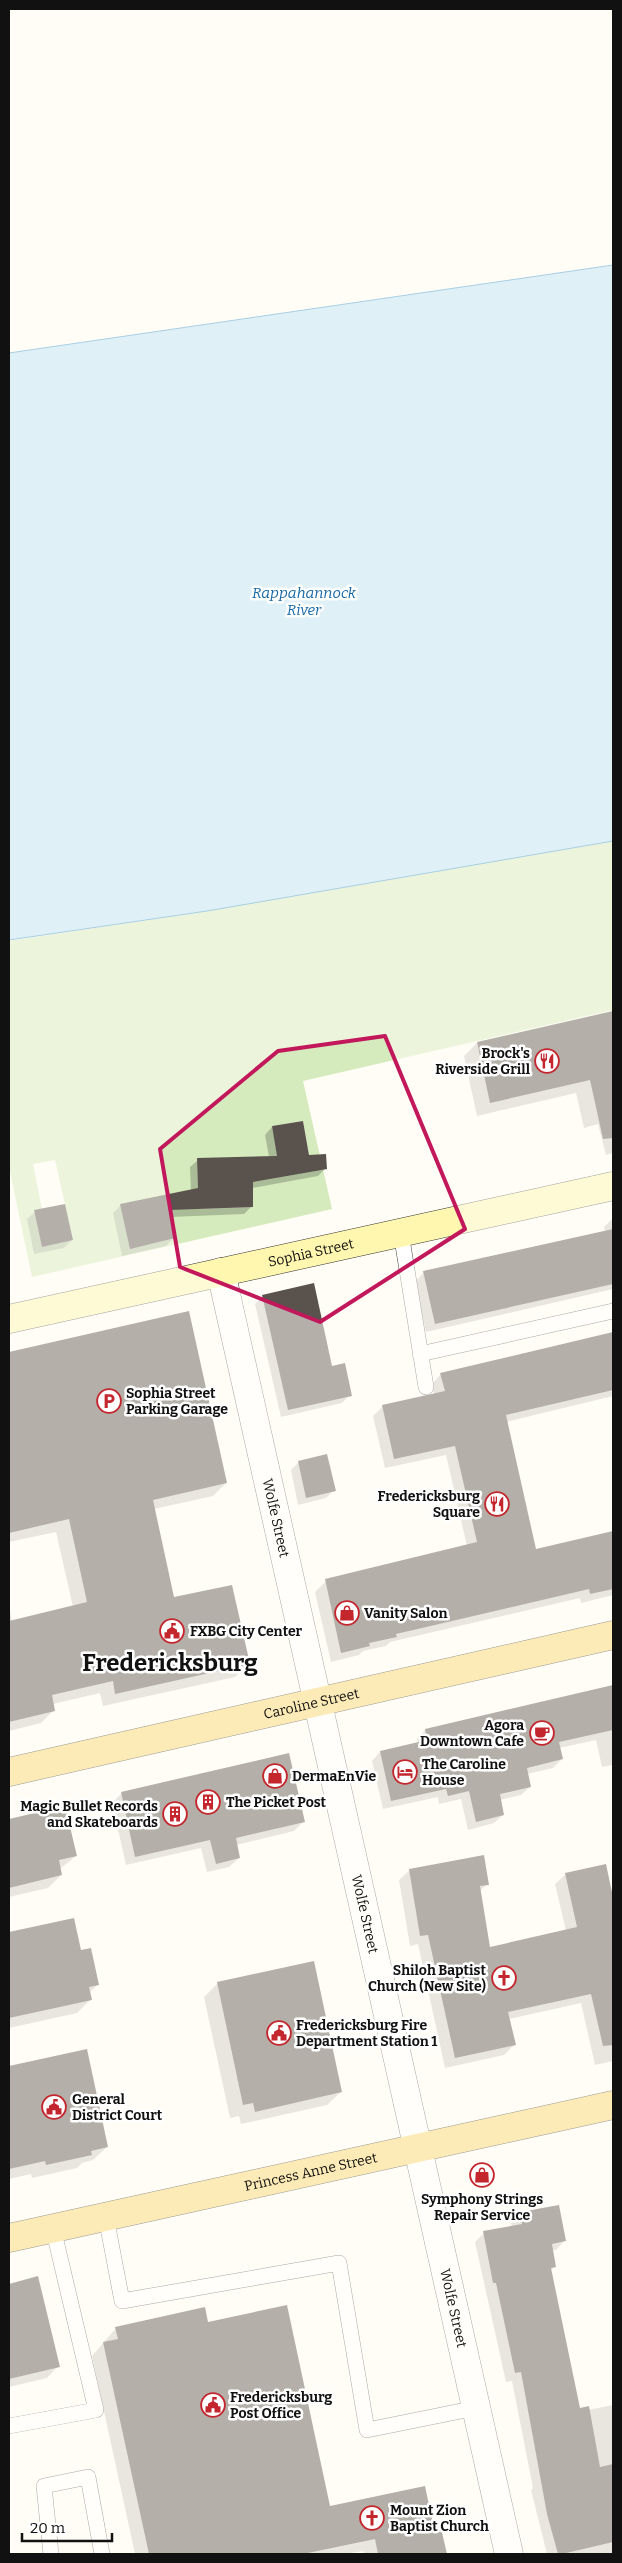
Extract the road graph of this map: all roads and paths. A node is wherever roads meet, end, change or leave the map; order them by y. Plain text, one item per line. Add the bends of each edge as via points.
1 (613, 1186) edge
2 (401, 1233) junction
3 (221, 1272) junction
4 (613, 1311) edge
5 (9, 1319) edge
6 (420, 1354) junction
7 (426, 1387) dead end
8 (613, 1635) edge
9 (318, 1702) junction
10 (9, 1772) edge
11 (613, 2106) edge
12 (418, 2148) junction
13 (106, 2217) junction
14 (53, 2228) junction
15 (9, 2238) edge
16 (476, 2408) junction
17 (9, 2426) edge
18 (51, 2554) edge
19 (102, 2554) edge
20 (509, 2554) edge

1 - 2 main road, Sophia Street
2 - 3 main road, Sophia Street
2 - 6 lane
3 - 5 main road, Sophia Street
3 - 9 street, Wolfe Street
4 - 6 lane
6 - 7 lane
8 - 9 main road, Caroline Street
9 - 10 main road, Caroline Street
9 - 12 street, Wolfe Street
11 - 12 main road, Princess Anne Street
12 - 13 main road, Princess Anne Street
12 - 16 street, Wolfe Street
13 - 14 main road, Princess Anne Street
13 - 16 lane via 122,2301 339,2263 367,2430
14 - 15 main road, Princess Anne Street
14 - 17 lane via 96,2410
16 - 20 street, Wolfe Street
18 - 19 lane via 44,2486 88,2477

